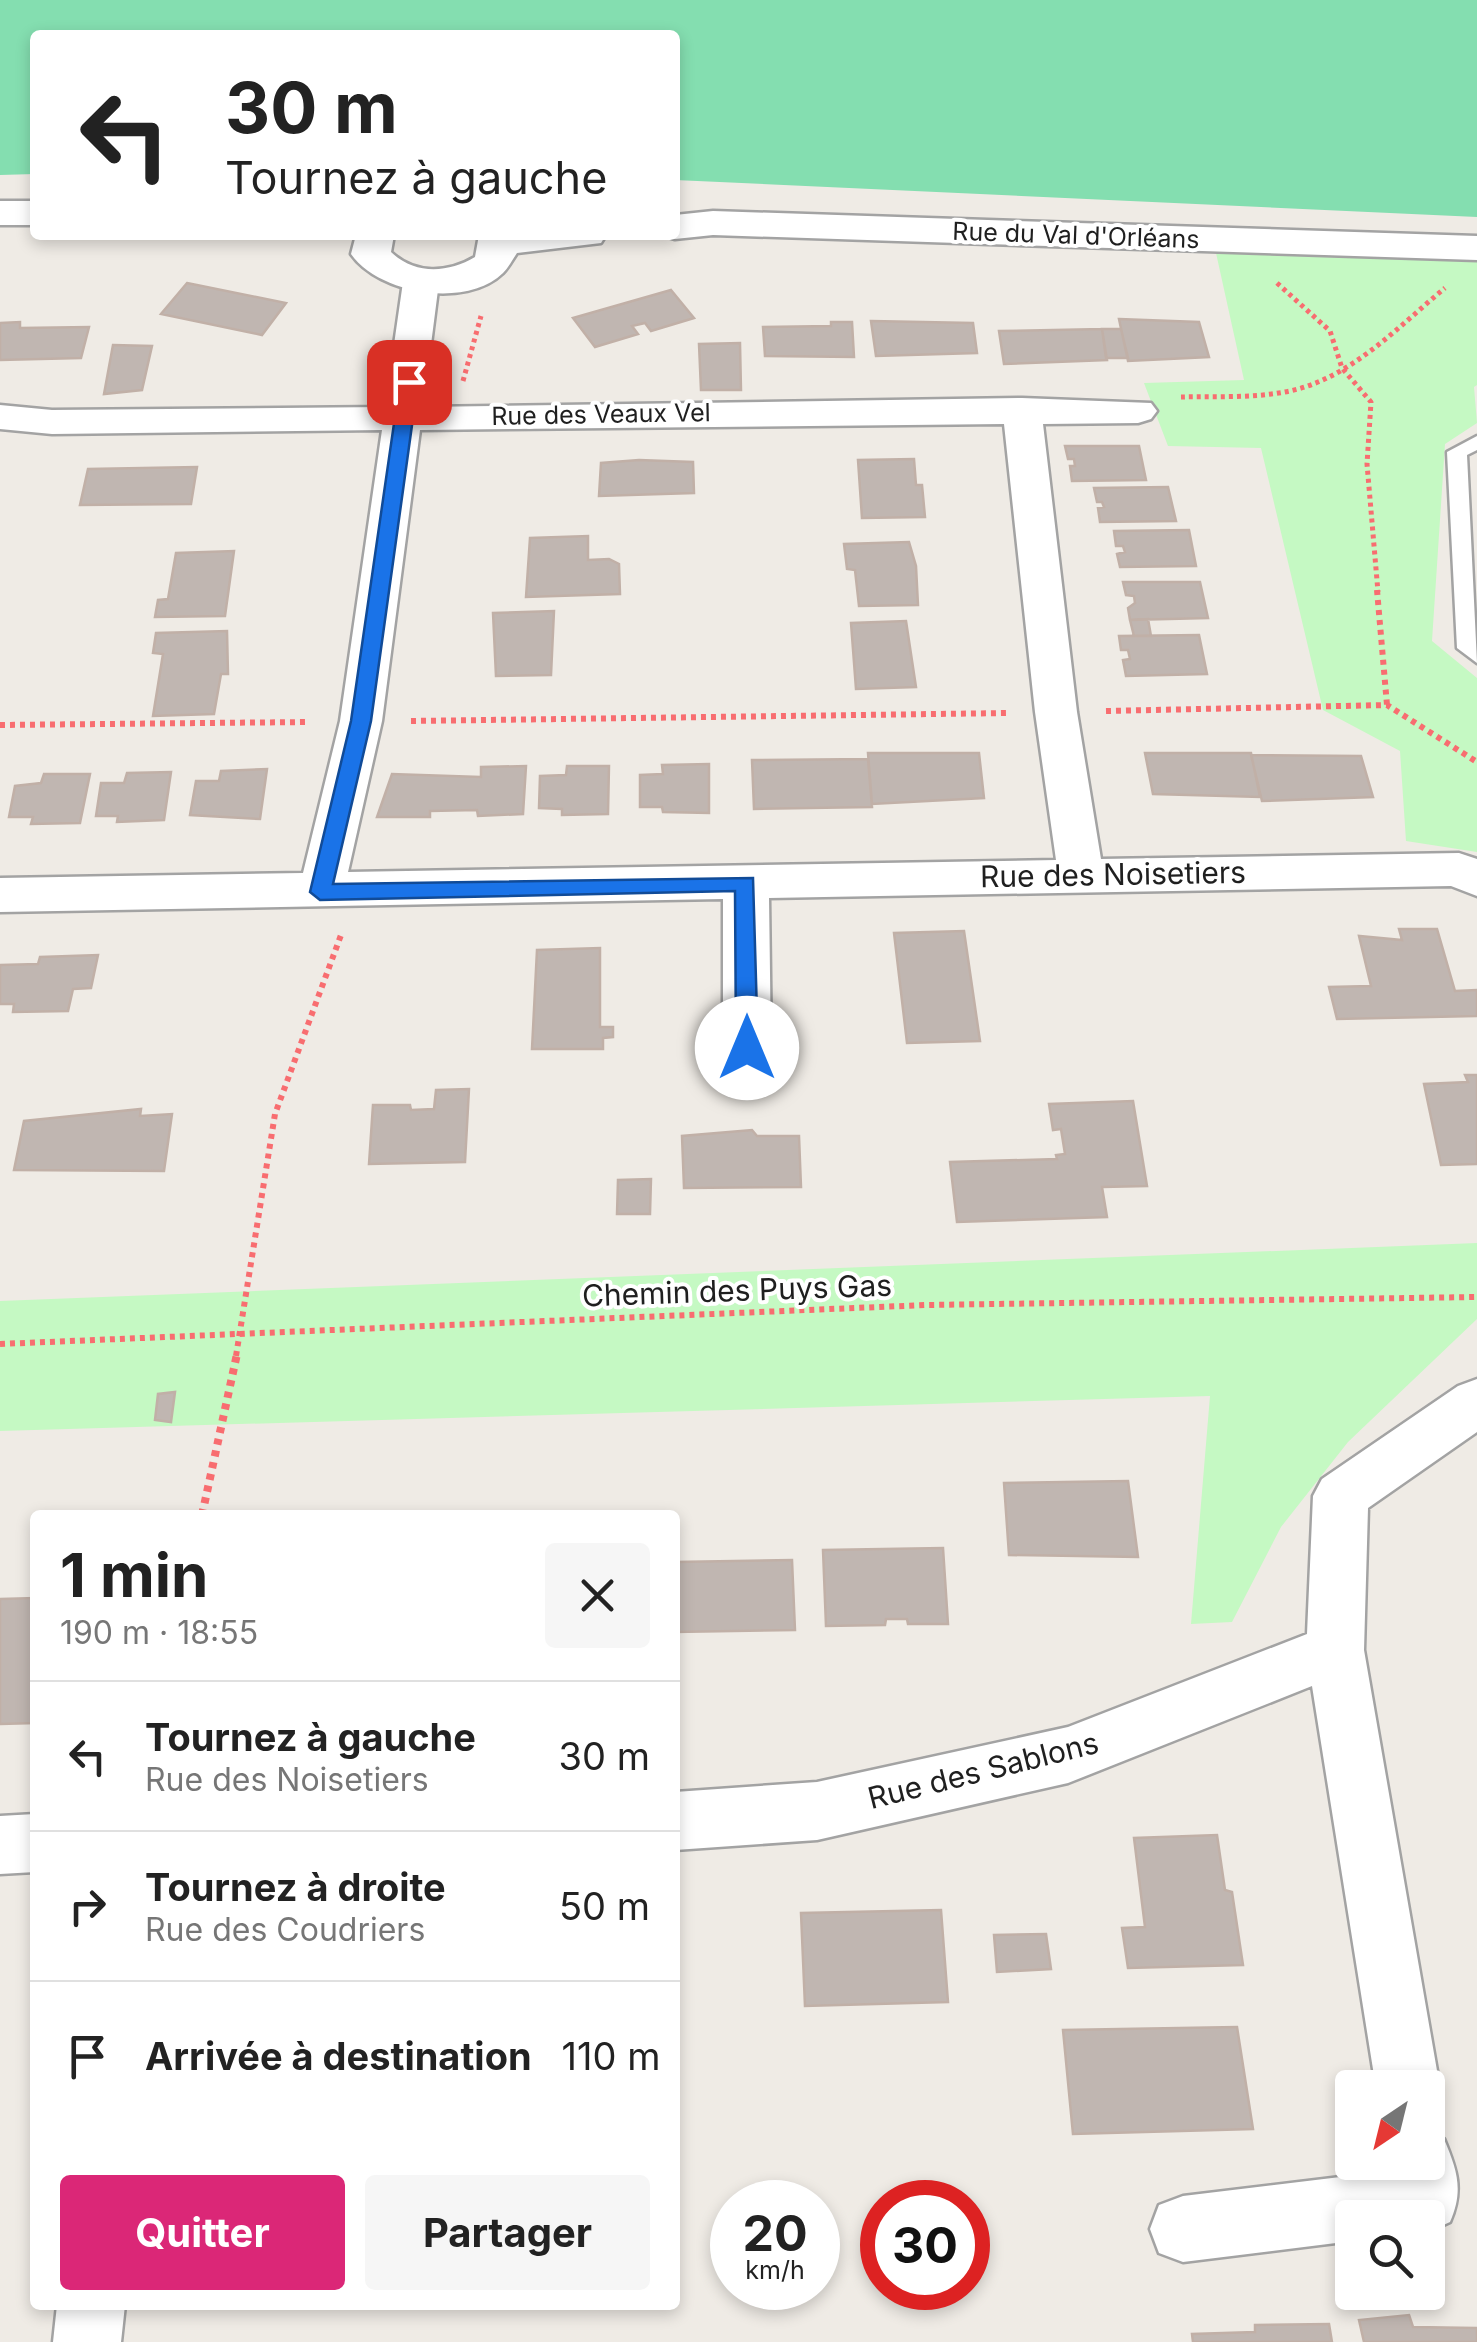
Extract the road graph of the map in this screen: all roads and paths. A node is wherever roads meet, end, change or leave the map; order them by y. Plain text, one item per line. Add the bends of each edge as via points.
1 (0, 213) edge
2 (30, 213) edge
3 (680, 227) edge
4 (364, 240) edge
5 (500, 240) edge
6 (1477, 248) edge
7 (1269, 274) dead end
8 (421, 282) junction
9 (1431, 282) dead end
10 (483, 311) dead end
11 (1342, 368) junction
12 (1022, 410) junction
13 (1126, 410) joint
14 (454, 415) junction
15 (405, 416) junction
16 (0, 417) edge
17 (1477, 442) edge
18 (1477, 656) edge
19 (1388, 704) junction
20 (1056, 712) junction
21 (361, 721) junction
22 (0, 724) edge
23 (1477, 762) edge
24 (1081, 874) junction
25 (1477, 880) edge
26 (746, 883) junction
27 (339, 891) junction
28 (0, 895) edge
29 (747, 1048) dead end
30 (1477, 1297) edge
31 (241, 1334) junction
32 (0, 1344) edge
33 (1477, 1402) edge
34 (203, 1510) edge
35 (1335, 1650) junction
36 (680, 1820) edge
37 (30, 1843) edge
38 (0, 1845) edge
39 (1405, 2070) edge
40 (1424, 2180) edge
41 (1183, 2229) dead end
42 (90, 2310) edge
43 (87, 2342) edge

1 - 2 street
3 - 6 street, Rue du Val d'Orléans
4 - 8 street via 380,267
5 - 8 street via 484,268
7 - 11 path via 1330,331
8 - 15 street
9 - 11 path via 1450,284
10 - 14 path
11 - 13 path via 1301,388 1144,398
11 - 19 path via 1372,402 1367,464
12 - 13 street, Rue des Veaux Vel
12 - 14 street, Rue des Veaux Vel
12 - 20 street
14 - 15 street, Rue des Veaux Vel
15 - 16 street, Rue des Veaux Vel via 52,422
15 - 21 street
17 - 18 lane via 1457,452 1467,648
19 - 20 path
19 - 23 path
20 - 21 path
20 - 24 street
21 - 22 path
21 - 27 street
24 - 25 street, Rue des Noisetiers via 1459,869
24 - 26 street, Rue des Noisetiers
26 - 27 street, Rue des Noisetiers
26 - 29 street
27 - 28 street, Rue des Noisetiers
27 - 31 path via 275,1114
30 - 31 path, Chemin des Puys Gas via 926,1305
31 - 32 path, Chemin des Puys Gas
31 - 34 path
33 - 35 street via 1341,1496
35 - 36 street, Rue des Sablons via 1068,1756 817,1811
35 - 39 street
37 - 38 street
40 - 41 street via 1427,2199
42 - 43 street

